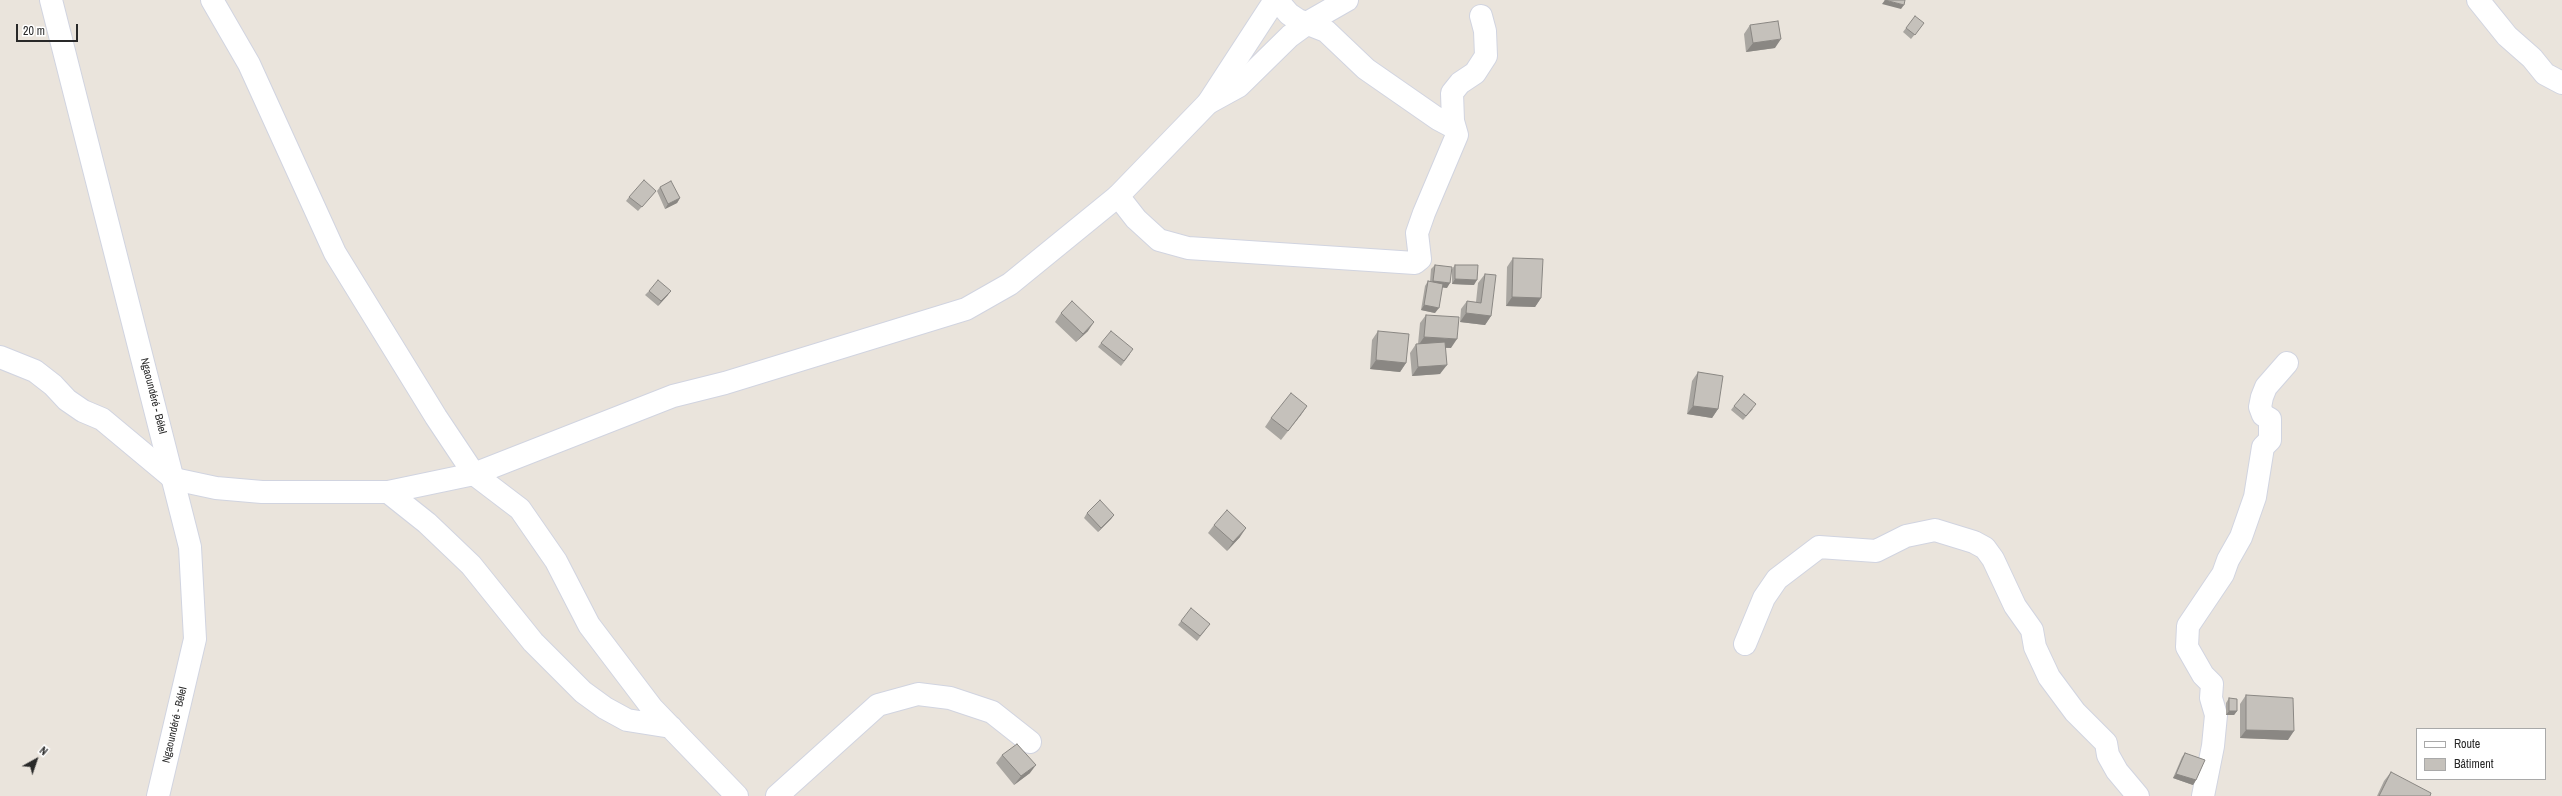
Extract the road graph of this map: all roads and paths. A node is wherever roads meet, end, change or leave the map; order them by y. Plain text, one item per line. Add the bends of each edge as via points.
1 (51, 0) edge
2 (212, 0) edge
3 (1276, 0) edge
4 (1347, 0) edge
5 (2478, 0) edge
6 (1481, 16) dead end
7 (1307, 23) junction
8 (2562, 84) edge
9 (1208, 103) junction
10 (1455, 128) junction
11 (1118, 196) junction
12 (0, 357) edge
13 (2288, 363) dead end
14 (474, 474) junction
15 (174, 479) junction
16 (388, 492) junction
17 (1745, 644) dead end
18 (671, 727) junction
19 (1030, 742) dead end
20 (158, 796) edge
21 (737, 796) edge
22 (777, 796) edge
23 (2138, 796) edge
24 (2203, 796) edge

1 - 15 street, Ngaoundéré - Bélel
2 - 14 street via 249,64 335,254
3 - 7 street via 1289,14
3 - 9 street
4 - 7 street
5 - 8 street via 2507,36 2532,58 2545,74
6 - 10 street via 1485,31 1486,56 1475,73 1460,83 1452,93
7 - 9 street via 1290,36 1239,86
7 - 10 street via 1326,31 1366,69
9 - 11 street
10 - 11 street via 1457,135 1454,148 1448,156 1417,233 1420,258 1415,263 1188,248 1159,240 1136,219
11 - 14 street via 1010,284 966,309 725,383 673,396
12 - 15 street via 35,371 53,384 67,400 83,411 102,419
13 - 24 street via 2266,386 2262,397 2260,406 2263,414 2270,420 2270,440 2263,447 2255,497 2241,537 2223,574 2188,626 2187,647 2200,671 2212,684 2211,698 2216,715
14 - 16 street
14 - 18 street via 520,509 556,561 589,625 652,708
15 - 16 street via 216,488 262,492
15 - 20 street, Ngaoundéré - Bélel via 190,547 195,639
16 - 18 street via 427,523 471,565 533,642 583,692 627,720
17 - 23 street via 1764,598 1777,579 1820,547 1876,551 1906,536 1935,530 1974,542 1986,548 1993,559 2015,606 2032,630 2035,646 2049,677 2076,712 2106,743 2108,755 2117,771
18 - 21 street
19 - 22 street via 992,712 950,698 918,694 878,705

